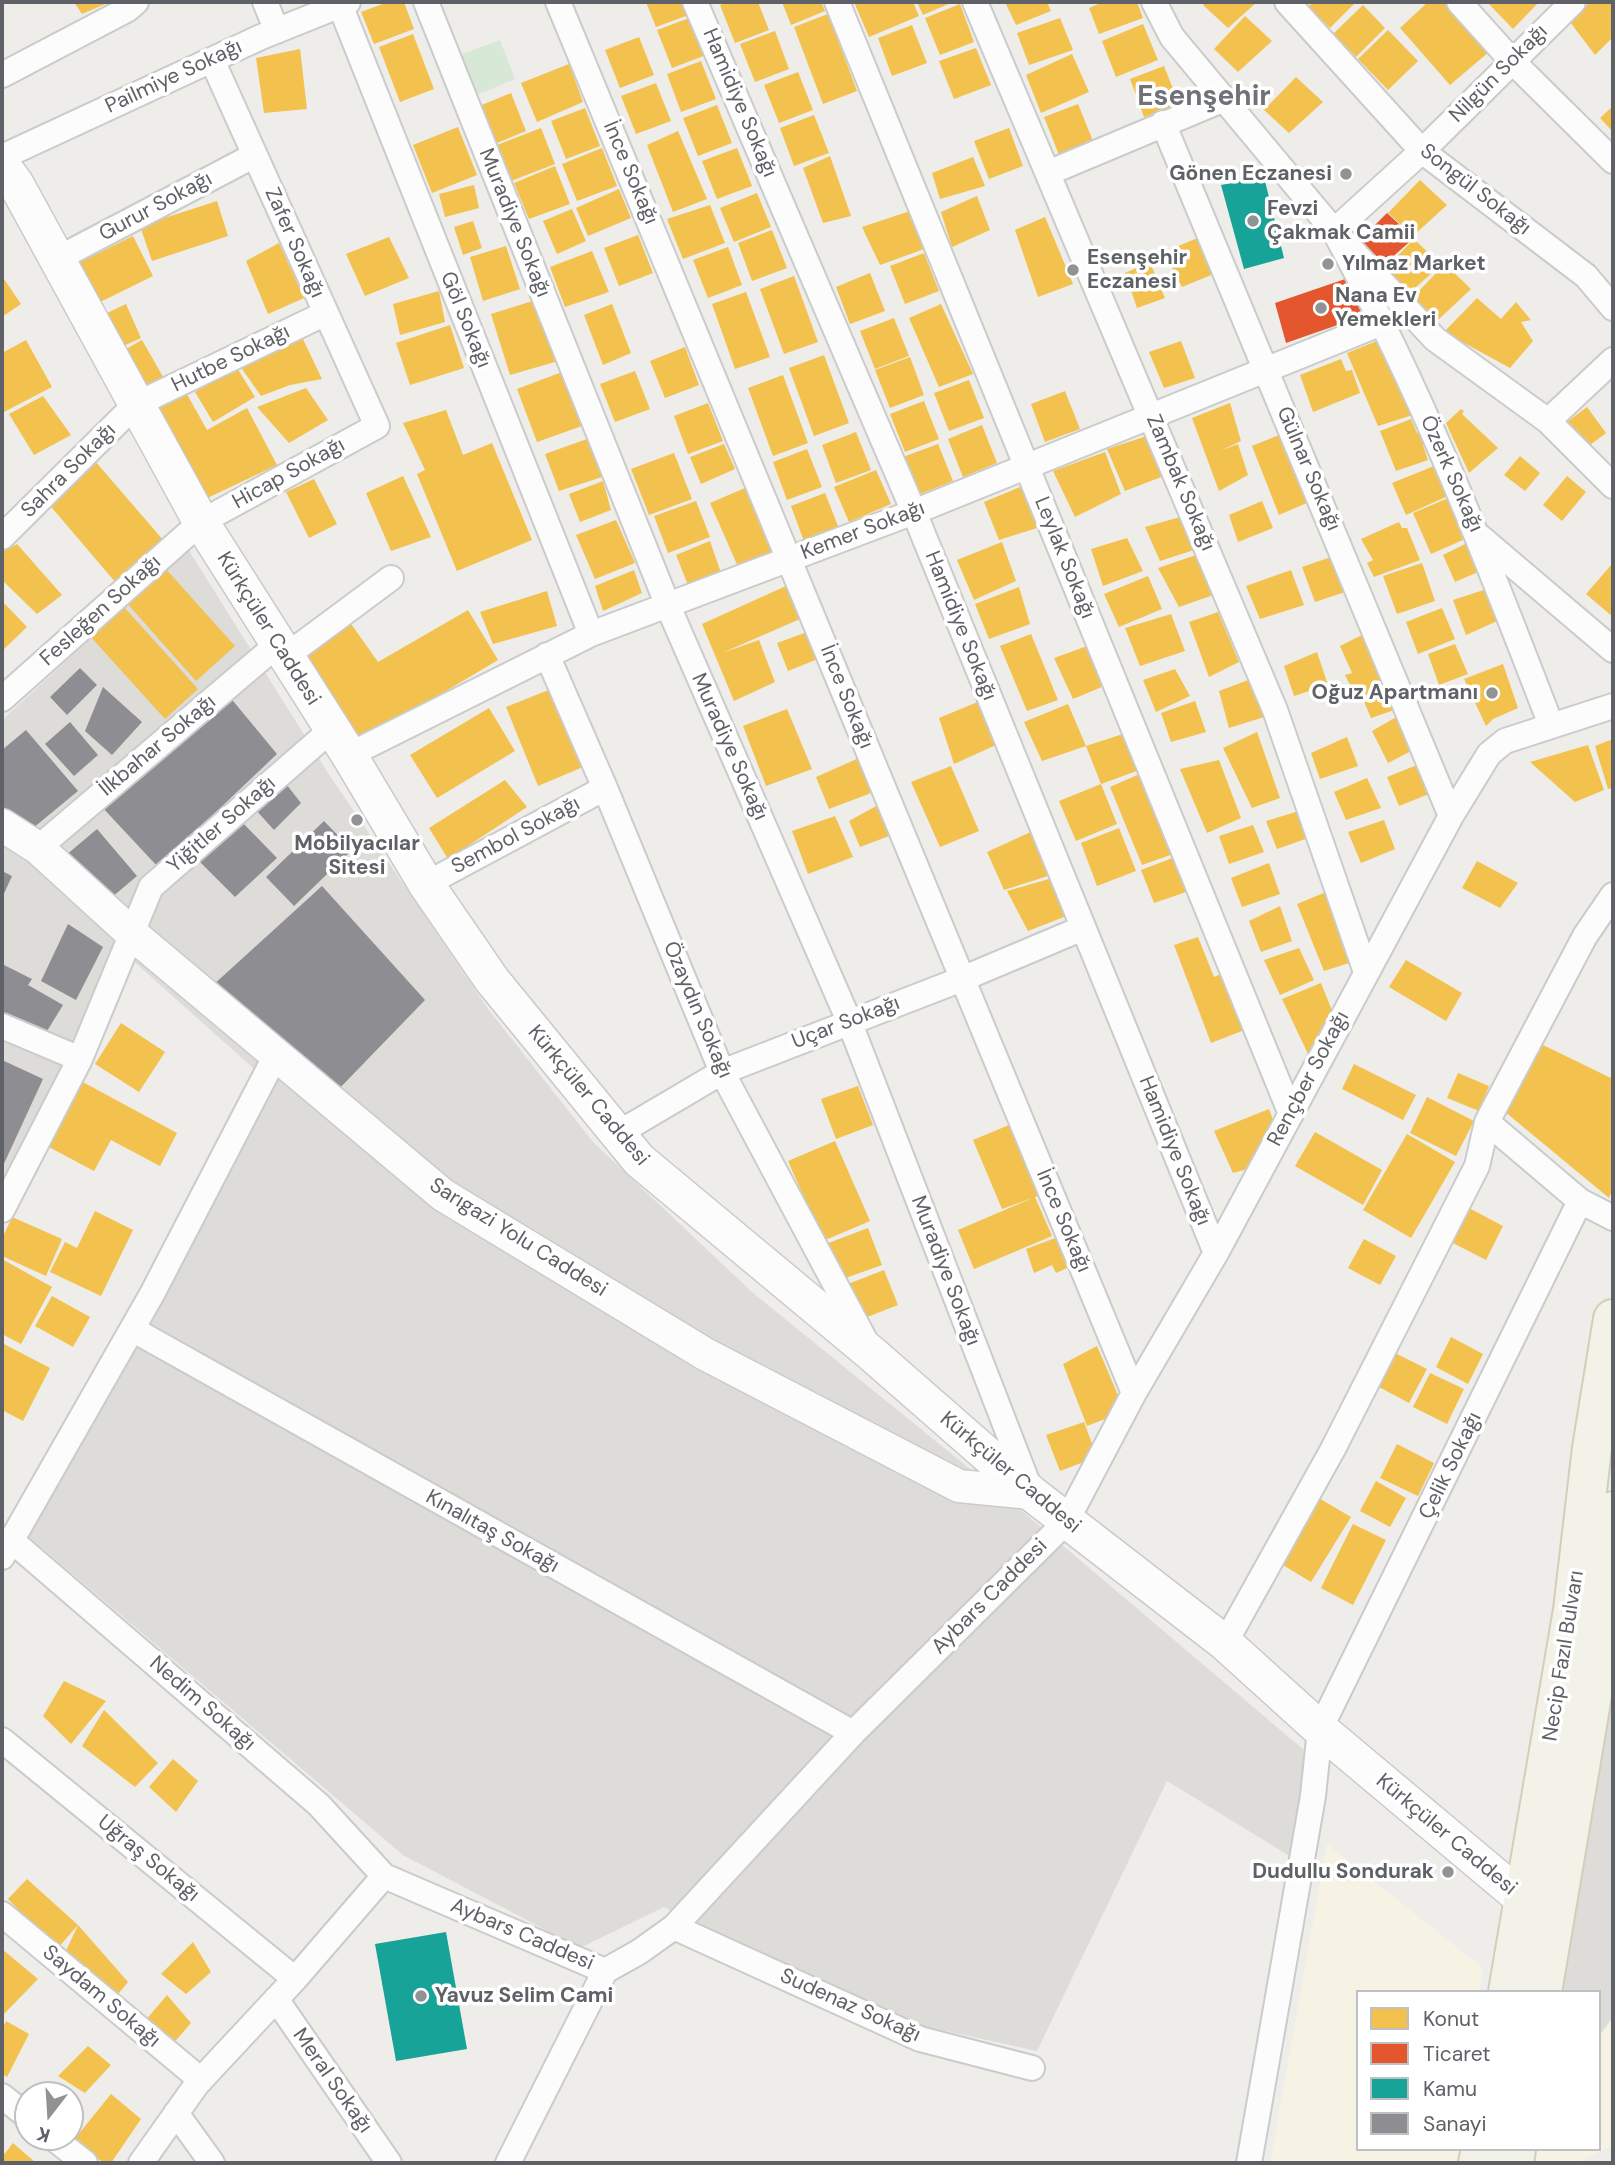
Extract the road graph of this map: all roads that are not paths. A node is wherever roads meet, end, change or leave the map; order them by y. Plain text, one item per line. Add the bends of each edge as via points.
1 (136, 2) edge
2 (265, 2) edge
3 (426, 2) edge
4 (558, 2) edge
5 (695, 2) edge
6 (837, 2) edge
7 (975, 2) edge
8 (1154, 2) edge
9 (1287, 2) edge
10 (1459, 2) edge
11 (1573, 2) edge
12 (344, 3) edge
13 (277, 31) junction
14 (212, 60) junction
15 (1512, 61) junction
16 (2, 75) edge
17 (1222, 100) junction
18 (1163, 123) junction
19 (1422, 151) junction
20 (255, 155) junction
21 (2, 157) edge
22 (1613, 161) edge
23 (2, 165) edge
24 (1048, 173) junction
25 (1334, 231) junction
26 (57, 259) junction
27 (1613, 308) edge
28 (326, 313) junction
29 (1384, 322) junction
30 (1613, 360) edge
31 (1266, 369) junction
32 (135, 405) junction
33 (1152, 416) junction
34 (1548, 421) junction
35 (377, 426) joint
36 (1027, 467) junction
37 (1613, 485) edge
38 (914, 512) junction
39 (201, 522) junction
40 (2, 537) edge
41 (1479, 537) junction
42 (789, 559) junction
43 (391, 578) dead end
44 (668, 606) junction
45 (590, 634) junction
46 (282, 650) junction
47 (1613, 650) edge
48 (547, 655) junction
49 (2, 699) edge
50 (1613, 706) edge
51 (1551, 725) junction
52 (340, 743) junction
53 (605, 788) junction
54 (1451, 816) junction
55 (2, 825) edge
56 (38, 848) junction
57 (426, 884) junction
58 (1613, 895) edge
59 (1083, 928) junction
60 (131, 933) junction
61 (1366, 972) junction
62 (962, 979) junction
63 (849, 1021) junction
64 (2, 1026) edge
65 (276, 1055) junction
66 (80, 1059) junction
67 (722, 1072) junction
68 (1291, 1114) junction
69 (1486, 1122) junction
70 (617, 1134) junction
71 (5, 1194) edge
72 (1580, 1201) junction
73 (1613, 1218) edge
74 (1216, 1253) junction
75 (1613, 1319) edge
76 (132, 1329) junction
77 (872, 1354) junction
78 (1134, 1392) junction
79 (1031, 1493) junction
80 (1613, 1511) edge
81 (1066, 1522) junction
82 (7, 1549) edge
83 (1225, 1643) junction
84 (1320, 1730) junction
85 (853, 1734) junction
86 (2, 1740) edge
87 (384, 1876) junction
88 (1541, 1905) junction
89 (2, 1914) edge
90 (674, 1927) junction
91 (605, 1971) junction
92 (295, 1979) junction
93 (1509, 1990) edge
94 (1542, 1990) edge
95 (276, 1999) junction
96 (1032, 2068) dead end
97 (201, 2080) junction
98 (176, 2113) junction
99 (70, 2151) edge
100 (85, 2163) edge
101 (141, 2163) edge
102 (212, 2163) edge
103 (389, 2163) edge
104 (508, 2163) edge
105 (1250, 2163) edge

1 - 16 street
2 - 13 street
3 - 44 street, Muradiye Sokağı
4 - 42 street, İnce Sokağı
5 - 38 street, Hamidiye Sokağı
6 - 36 street, Leylak Sokağı
7 - 24 street, Zambak Sokağı
8 - 17 street via 1172,37
9 - 19 street, Songül Sokağı
10 - 15 street
11 - 15 street, Nilgün Sokağı
12 - 13 street, Pailmiye Sokağı
12 - 45 street, Göl Sokağı
13 - 14 street, Pailmiye Sokağı
14 - 20 street, Zafer Sokağı
14 - 21 street, Pailmiye Sokağı
15 - 19 street, Nilgün Sokağı
15 - 22 street
17 - 18 street
17 - 25 street
18 - 24 street
18 - 31 street, Gülnar Sokağı
19 - 25 street, Nilgün Sokağı
19 - 27 street, Songül Sokağı via 1586,276
20 - 26 street, Gurur Sokağı
20 - 28 street, Zafer Sokağı
23 - 26 main road, Kürkçüler Caddesi
24 - 33 street, Zambak Sokağı
25 - 29 street, Özerk Sokağı
25 - 34 street via 1435,338
26 - 32 main road, Kürkçüler Caddesi
28 - 32 street, Hutbe Sokağı
28 - 35 street, Zafer Sokağı
29 - 31 street, Kemer Sokağı
29 - 41 street, Özerk Sokağı
30 - 34 street
31 - 33 street, Kemer Sokağı
31 - 54 street, Gülnar Sokağı
32 - 39 main road, Kürkçüler Caddesi
32 - 40 street, Sahra Sokağı
33 - 36 street, Kemer Sokağı
33 - 61 street, Zambak Sokağı via 1275,710
34 - 37 street
35 - 39 street, Hicap Sokağı
36 - 38 street, Kemer Sokağı
36 - 68 street, Leylak Sokağı
38 - 42 street, Kemer Sokağı
38 - 59 street, Hamidiye Sokağı
39 - 46 main road, Kürkçüler Caddesi
39 - 49 street, Fesleğen Sokağı
41 - 47 street
41 - 51 street, Özerk Sokağı
42 - 44 street, Kemer Sokağı
42 - 62 street, İnce Sokağı
43 - 46 street, İlkbahar Sokağı
44 - 45 street, Kemer Sokağı
44 - 63 street, Muradiye Sokağı
45 - 48 street, Kemer Sokağı
46 - 52 main road, Kürkçüler Caddesi
46 - 56 street, İlkbahar Sokağı
48 - 52 street, Kemer Sokağı
48 - 53 street, Özaydın Sokağı
50 - 51 street, Rençber Sokağı
51 - 54 street, Rençber Sokağı via 1505,741 1489,754
52 - 57 main road, Kürkçüler Caddesi
52 - 60 street, Yiğitler Sokağı via 151,887
53 - 57 street, Sembol Sokağı
53 - 67 street, Özaydın Sokağı
54 - 61 street, Rençber Sokağı
55 - 56 street, Sarıgazi Yolu Caddesi
56 - 60 street, Sarıgazi Yolu Caddesi
57 - 70 main road, Kürkçüler Caddesi via 492,980
58 - 69 street via 1585,936
59 - 62 street, Uçar Sokağı
59 - 74 street, Hamidiye Sokağı
60 - 65 street, Sarıgazi Yolu Caddesi
60 - 66 street, Yiğitler Sokağı
61 - 68 street, Rençber Sokağı
62 - 63 street, Uçar Sokağı
62 - 78 street, İnce Sokağı
63 - 67 street, Uçar Sokağı
63 - 79 street, Muradiye Sokağı
64 - 66 street
65 - 76 street
65 - 79 street, Sarıgazi Yolu Caddesi via 443,1195 705,1354 959,1486
66 - 71 street, Yiğitler Sokağı
67 - 70 street, Uçar Sokağı
67 - 77 street, Özaydın Sokağı
68 - 74 street, Rençber Sokağı
69 - 72 street
69 - 83 street via 1471,1178 1333,1449
70 - 77 main road, Kürkçüler Caddesi via 639,1160
72 - 73 street
72 - 84 street, Çelik Sokağı
74 - 78 street, Rençber Sokağı
75 - 88 main road, Necip Fazıl Bulvarı via 1592,1448
76 - 82 street
76 - 85 street, Kınalıtaş Sokağı
77 - 79 main road, Kürkçüler Caddesi
78 - 81 street, Rençber Sokağı
79 - 81 main road, Kürkçüler Caddesi
80 - 88 main road, Necip Fazıl Bulvarı via 1603,1630
81 - 83 main road, Kürkçüler Caddesi
81 - 85 street, Aybars Caddesi
82 - 87 street, Nedim Sokağı via 319,1805
83 - 84 main road, Kürkçüler Caddesi
84 - 88 main road, Kürkçüler Caddesi
84 - 105 street via 1313,1796
85 - 90 street, Aybars Caddesi
86 - 92 street, Uğraş Sokağı
87 - 91 street, Aybars Caddesi
87 - 92 street
88 - 93 main road, Necip Fazıl Bulvarı
88 - 94 main road, Necip Fazıl Bulvarı
89 - 97 street, Saydam Sokağı
90 - 91 street, Aybars Caddesi
90 - 96 street, Sudenaz Sokağı via 920,2039
91 - 104 street
92 - 95 street
95 - 97 street
95 - 103 street, Meral Sokağı
97 - 98 street
98 - 101 street
98 - 102 street
99 - 100 street

